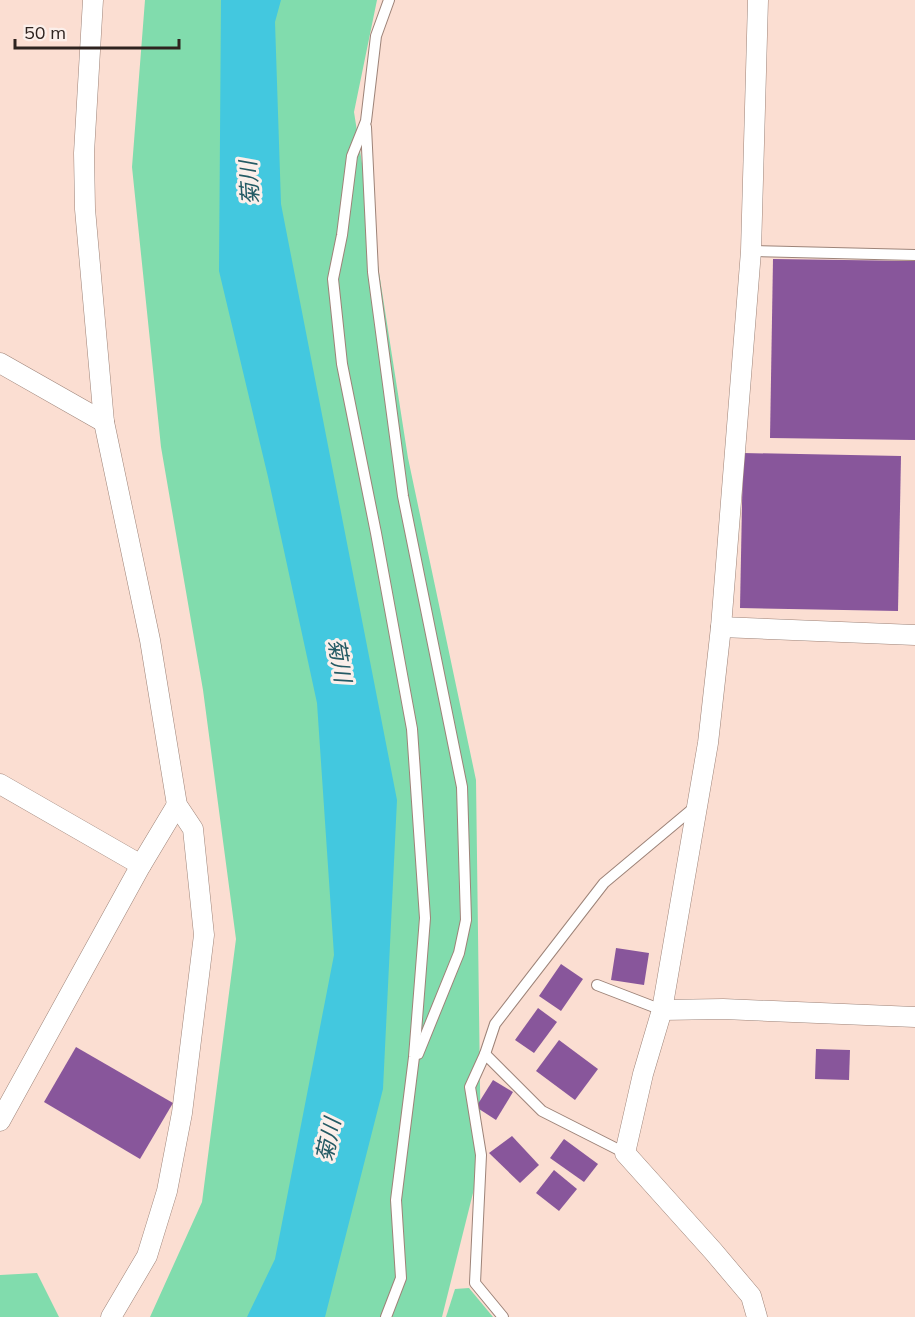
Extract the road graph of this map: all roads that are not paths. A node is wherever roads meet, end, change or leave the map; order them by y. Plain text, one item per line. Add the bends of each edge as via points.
1 (93, 0) edge
2 (388, 0) edge
3 (758, 0) edge
4 (366, 122) junction
5 (751, 251) junction
6 (915, 255) edge
7 (0, 363) edge
8 (104, 422) junction
9 (721, 627) junction
10 (915, 634) edge
11 (0, 784) edge
12 (699, 804) junction
13 (177, 805) junction
14 (141, 865) junction
15 (597, 985) dead end
16 (662, 1010) junction
17 (915, 1017) edge
18 (485, 1054) junction
19 (413, 1065) junction
20 (0, 1120) edge
21 (625, 1153) junction
22 (111, 1317) edge
23 (386, 1317) edge
24 (503, 1317) edge
25 (757, 1317) edge

1 - 8 street via 84,153 85,209
2 - 4 lane via 376,36
3 - 5 street
4 - 19 lane via 352,156 333,279 342,364 412,729 424,918
4 - 19 lane via 373,272 403,496 462,787 466,920 459,953
5 - 6 lane
5 - 9 street
7 - 8 street
8 - 13 street via 150,640
9 - 10 street
9 - 12 street
11 - 14 street
12 - 16 street
12 - 18 lane via 604,883 495,1024
13 - 14 street
13 - 22 street via 193,829 204,934 182,1113 167,1191 147,1256
14 - 20 street
15 - 16 lane
16 - 17 street
16 - 21 street
18 - 21 lane via 542,1111
18 - 24 lane via 470,1087 481,1155 475,1283
19 - 23 lane via 396,1200 401,1278
21 - 25 street via 751,1296

